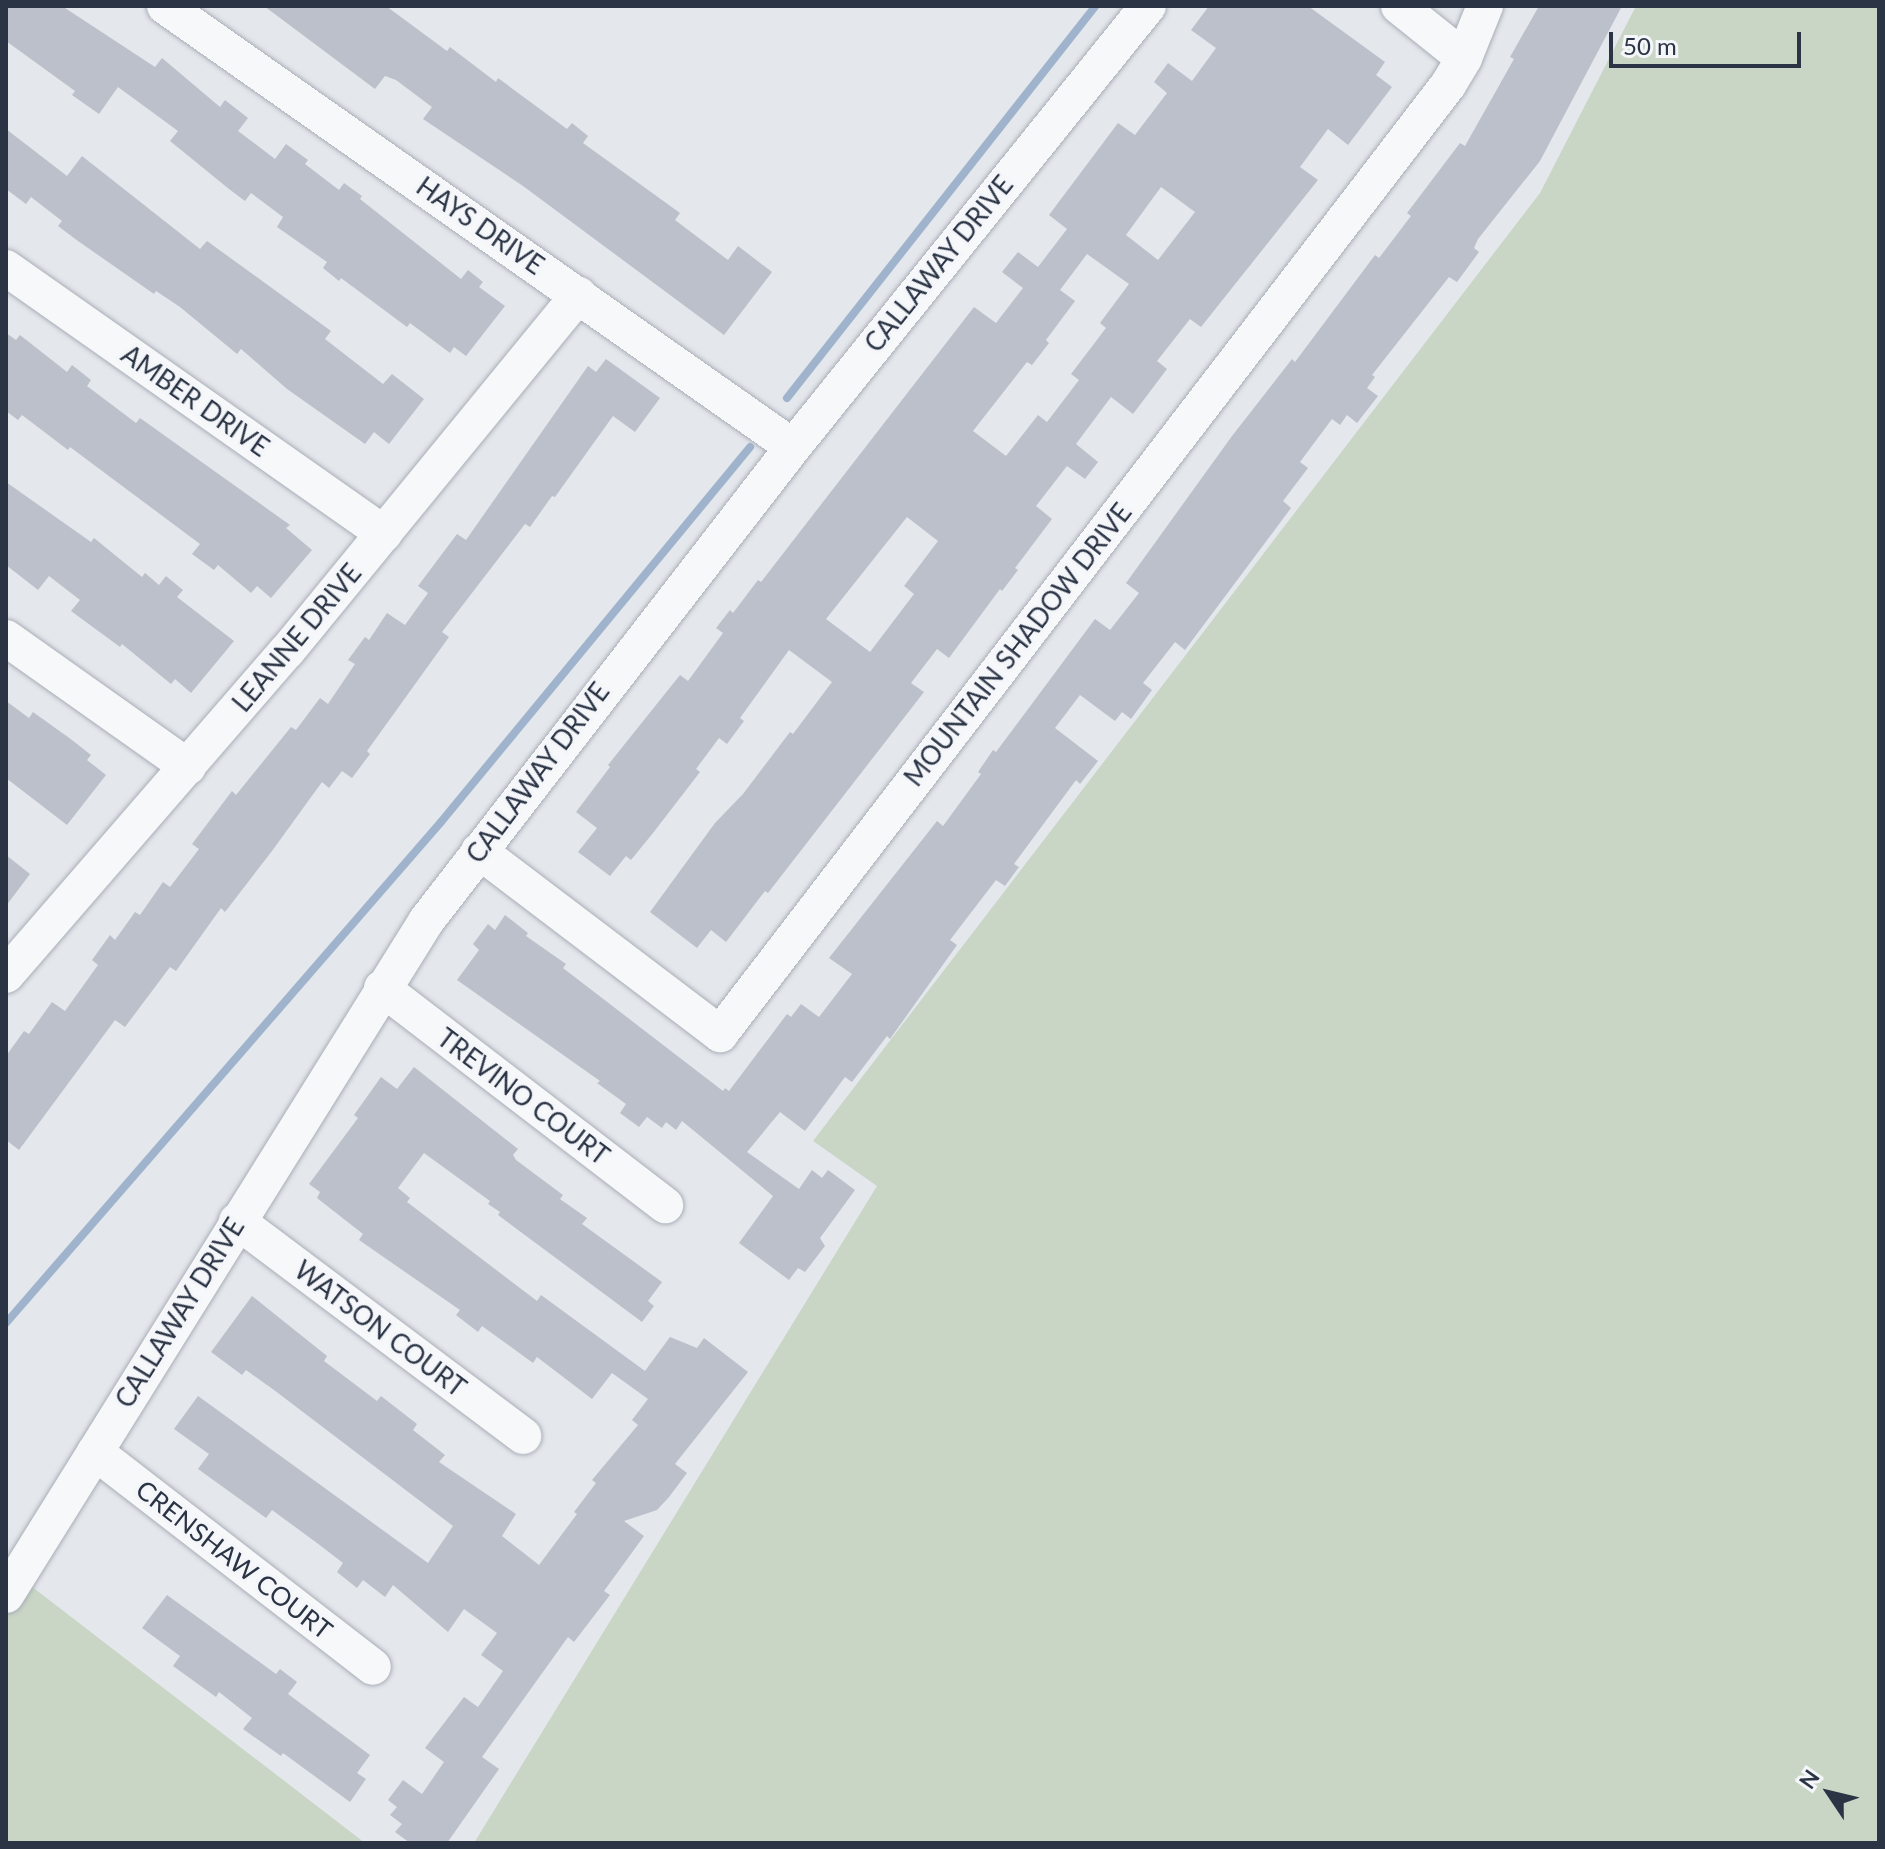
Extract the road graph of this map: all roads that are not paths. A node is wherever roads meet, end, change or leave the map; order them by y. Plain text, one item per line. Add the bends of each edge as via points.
1 (165, 6) edge
2 (1148, 6) edge
3 (1399, 6) edge
4 (1485, 6) edge
5 (1464, 58) junction
6 (6, 268) edge
7 (579, 295) junction
8 (793, 447) junction
9 (384, 534) junction
10 (6, 638) edge
11 (188, 767) junction
12 (479, 851) junction
13 (6, 975) edge
14 (382, 988) junction
15 (665, 1205) dead end
16 (237, 1221) junction
17 (523, 1436) dead end
18 (95, 1452) junction
19 (6, 1595) edge
20 (373, 1667) dead end

1 - 7 street, HAYS DRIVE
2 - 8 street, CALLAWAY DRIVE
3 - 5 street
4 - 5 street, MOUNTAIN SHADOW DRIVE
5 - 12 street, MOUNTAIN SHADOW DRIVE via 720,1034
6 - 9 street, AMBER DRIVE
7 - 8 street, HAYS DRIVE
7 - 9 street, LEANNE DRIVE
8 - 12 street, CALLAWAY DRIVE
9 - 11 street, LEANNE DRIVE
10 - 11 street
11 - 13 street, LEANNE DRIVE
12 - 14 street, CALLAWAY DRIVE
14 - 15 street, TREVINO COURT
14 - 16 street, CALLAWAY DRIVE
16 - 17 street, WATSON COURT
16 - 18 street, CALLAWAY DRIVE
18 - 19 street, CALLAWAY DRIVE
18 - 20 street, CRENSHAW COURT

